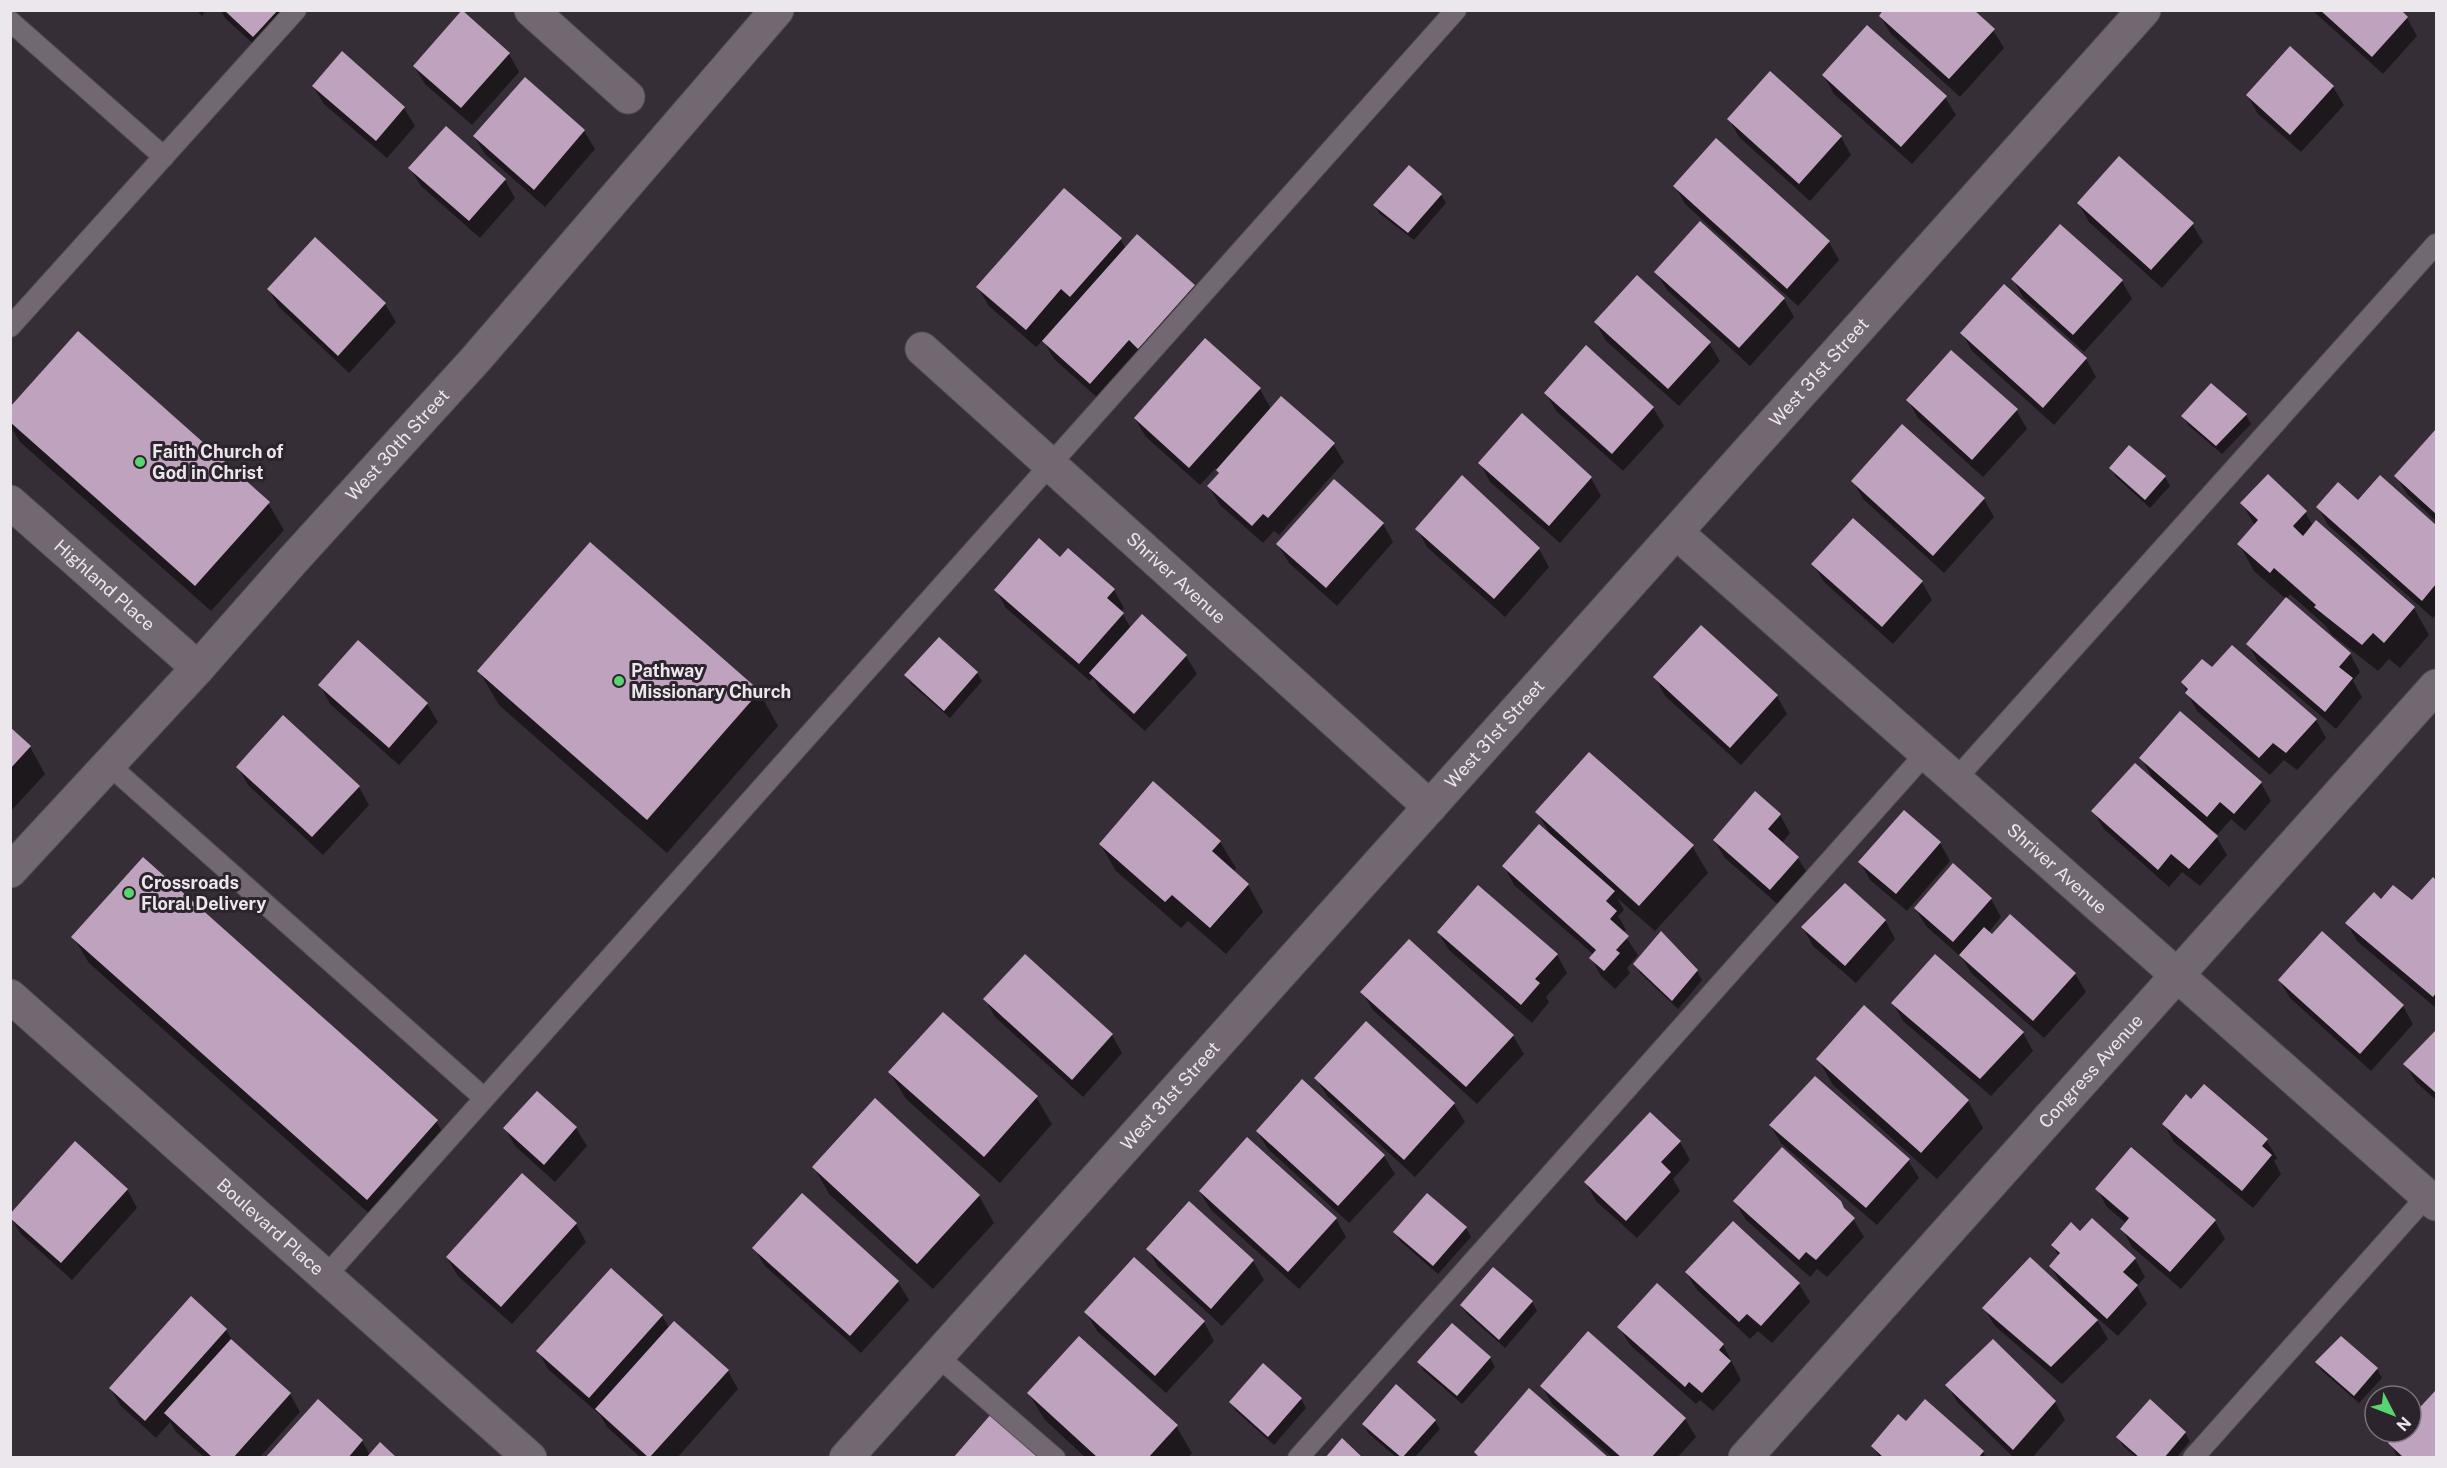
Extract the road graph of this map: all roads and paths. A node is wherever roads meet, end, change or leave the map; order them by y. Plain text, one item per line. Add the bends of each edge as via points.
1 (296, 10) edge
2 (531, 10) edge
3 (777, 10) edge
4 (1456, 10) edge
5 (2144, 10) edge
6 (10, 21) edge
7 (628, 97) dead end
8 (164, 157) junction
9 (2436, 244) edge
10 (10, 327) edge
11 (922, 348) dead end
12 (1051, 464) junction
13 (10, 501) edge
14 (1677, 533) junction
15 (198, 668) junction
16 (2436, 686) edge
17 (1925, 754) junction
18 (109, 765) junction
19 (1955, 780) junction
20 (1430, 807) junction
21 (10, 871) edge
22 (2177, 974) junction
23 (10, 996) edge
24 (484, 1098) junction
25 (2432, 1200) edge
26 (325, 1277) junction
27 (936, 1355) junction
28 (530, 1458) edge
29 (846, 1458) edge
30 (1055, 1458) edge
31 (1298, 1458) edge
32 (1745, 1458) edge
33 (2193, 1458) edge

1 - 8 lane
2 - 7 street
3 - 15 street, West 30th Street via 476,359
4 - 12 lane
5 - 14 street, West 31st Street
6 - 8 lane
8 - 10 lane
9 - 19 lane
11 - 12 street, Shriver Avenue
12 - 20 street, Shriver Avenue
12 - 24 lane
13 - 15 street, Highland Place
14 - 17 street, Shriver Avenue
14 - 20 street, West 31st Street
15 - 18 street, West 30th Street
16 - 22 street, Congress Avenue
17 - 19 street, Shriver Avenue
17 - 31 lane
18 - 21 street, West 30th Street
18 - 24 lane
19 - 22 street, Shriver Avenue
20 - 27 street, West 31st Street
22 - 25 street, Shriver Avenue
22 - 32 street, Congress Avenue
23 - 26 street, Boulevard Place
24 - 26 lane
25 - 33 lane
26 - 28 street, Boulevard Place
27 - 29 street, West 31st Street
27 - 30 lane

